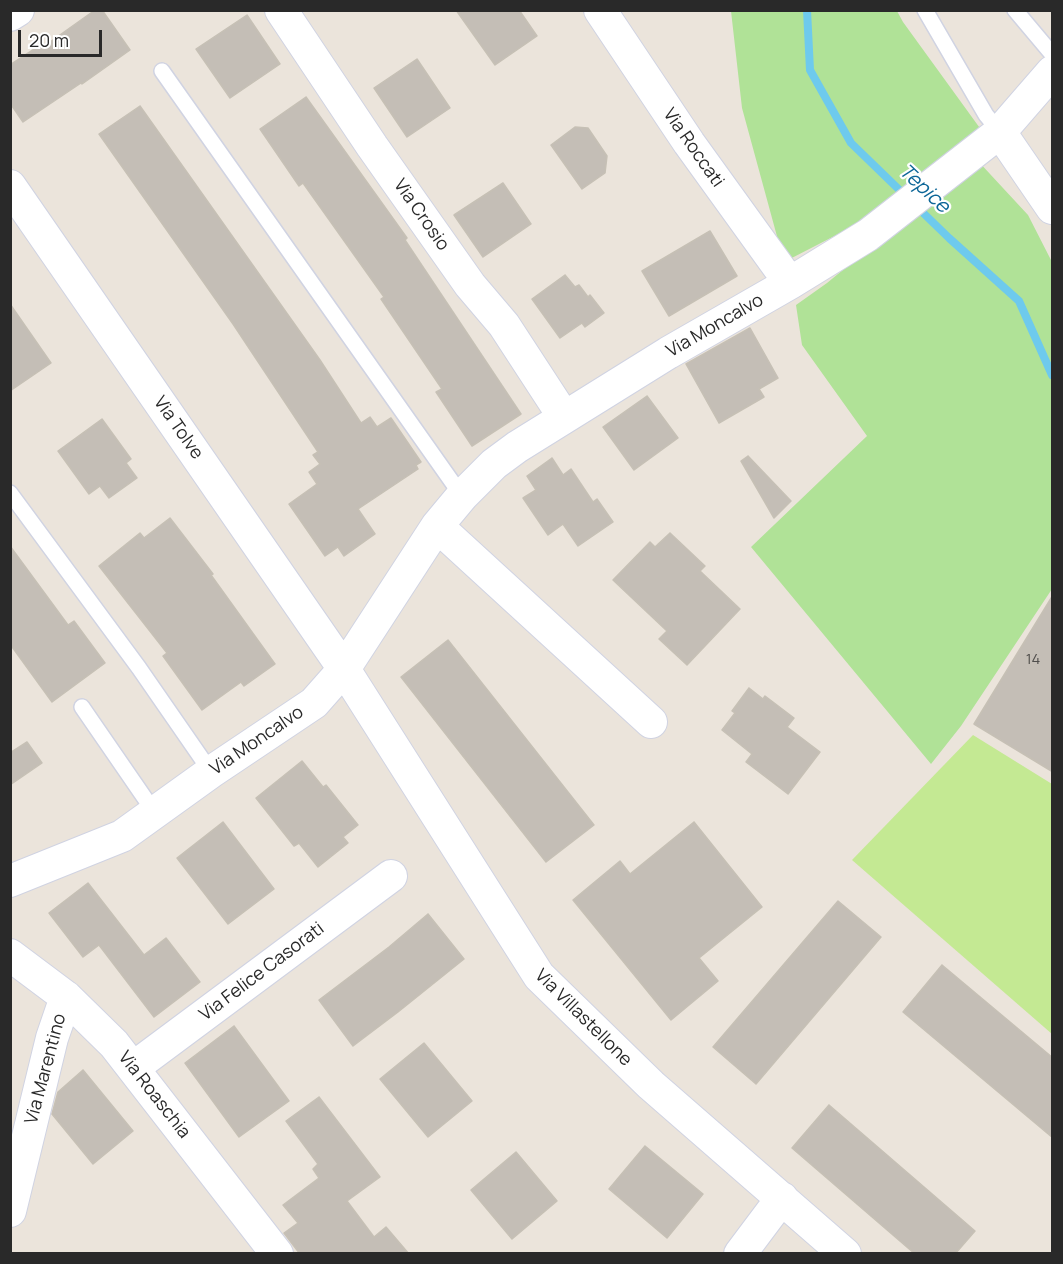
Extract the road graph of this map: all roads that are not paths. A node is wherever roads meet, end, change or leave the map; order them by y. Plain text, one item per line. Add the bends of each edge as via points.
1 (18, 10) edge
2 (281, 10) edge
3 (600, 10) edge
4 (925, 10) edge
5 (1015, 10) edge
6 (10, 15) edge
7 (1053, 54) edge
8 (162, 71) dead end
9 (1053, 72) edge
10 (993, 138) junction
11 (10, 186) edge
12 (1053, 208) edge
13 (790, 283) junction
14 (564, 417) junction
15 (10, 493) edge
16 (462, 496) junction
17 (436, 526) junction
18 (344, 669) junction
19 (82, 707) dead end
20 (651, 722) dead end
21 (211, 772) junction
22 (155, 813) junction
23 (391, 876) dead end
24 (10, 880) edge
25 (10, 955) edge
26 (66, 997) junction
27 (133, 1068) junction
28 (782, 1198) junction
29 (10, 1211) edge
30 (277, 1254) edge
31 (740, 1254) edge
32 (845, 1254) edge

1 - 6 street
2 - 14 street, Via Crosio via 470,285 504,325
3 - 13 street, Via Roccati via 689,144
4 - 10 lane via 986,116
5 - 7 lane
8 - 16 lane
9 - 10 street, Via Moncalvo
10 - 12 street
10 - 13 street, Via Moncalvo via 868,236
11 - 18 street, Via Tolve
13 - 14 street, Via Moncalvo
14 - 16 street, Via Moncalvo via 494,464
15 - 21 lane
16 - 17 street, Via Moncalvo
17 - 18 street, Via Moncalvo
17 - 20 street
18 - 21 street, Via Moncalvo via 314,703
18 - 28 street, Via Villastellone via 538,976 651,1085
19 - 22 lane
21 - 22 street, Via Moncalvo
22 - 24 street, Via Moncalvo via 122,837
23 - 27 street, Via Felice Casorati
25 - 26 street, Via Roaschia
26 - 27 street, Via Roaschia
26 - 29 street, Via Marentino via 52,1038
27 - 30 street, Via Roaschia
28 - 31 street
28 - 32 street, Via Villastellone

